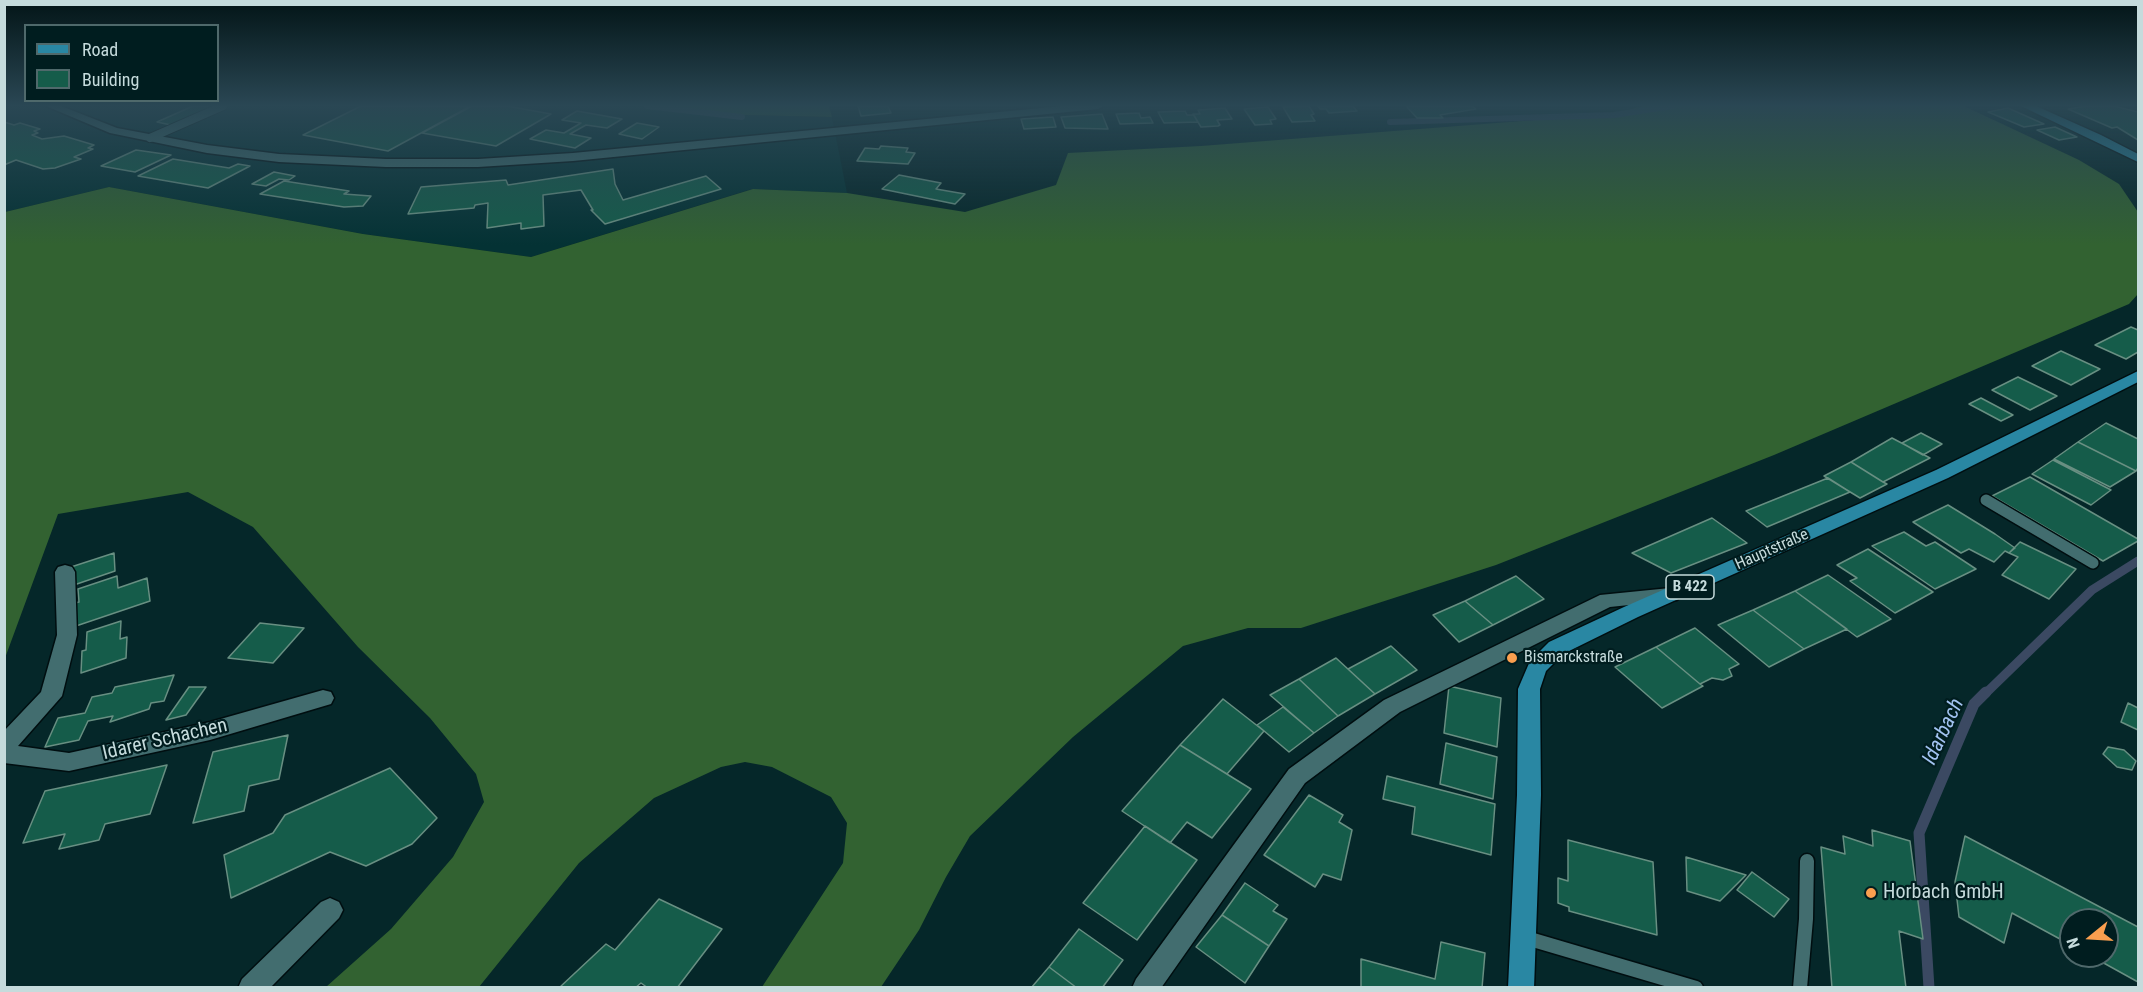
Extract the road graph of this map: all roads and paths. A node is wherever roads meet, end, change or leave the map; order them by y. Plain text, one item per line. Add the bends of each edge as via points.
1 (233, 152) edge
2 (625, 152) edge
3 (2139, 375) edge
4 (1986, 500) dead end
5 (2093, 563) dead end
6 (65, 572) dead end
7 (1671, 595) junction
8 (323, 698) dead end
9 (4, 746) edge
10 (4, 754) edge
11 (1807, 861) dead end
12 (330, 910) dead end
13 (1523, 936) junction
14 (251, 987) edge
15 (1145, 987) edge
16 (1521, 987) edge
17 (1696, 987) edge
18 (1800, 987) edge

1 - 2 main road via 386,163 478,162
3 - 7 main road, Hauptstraße / B 422 via 1942,474
4 - 5 lane
6 - 9 main road via 67,635 51,696
7 - 13 main road, Hauptstraße / B 422 via 1556,648 1537,667 1529,689
7 - 15 main road via 1607,600 1392,706 1297,776
8 - 10 main road, Idarer Schachen via 210,731 69,762
11 - 18 lane
12 - 14 main road
13 - 16 main road, Hauptstraße / B 422
13 - 17 lane

